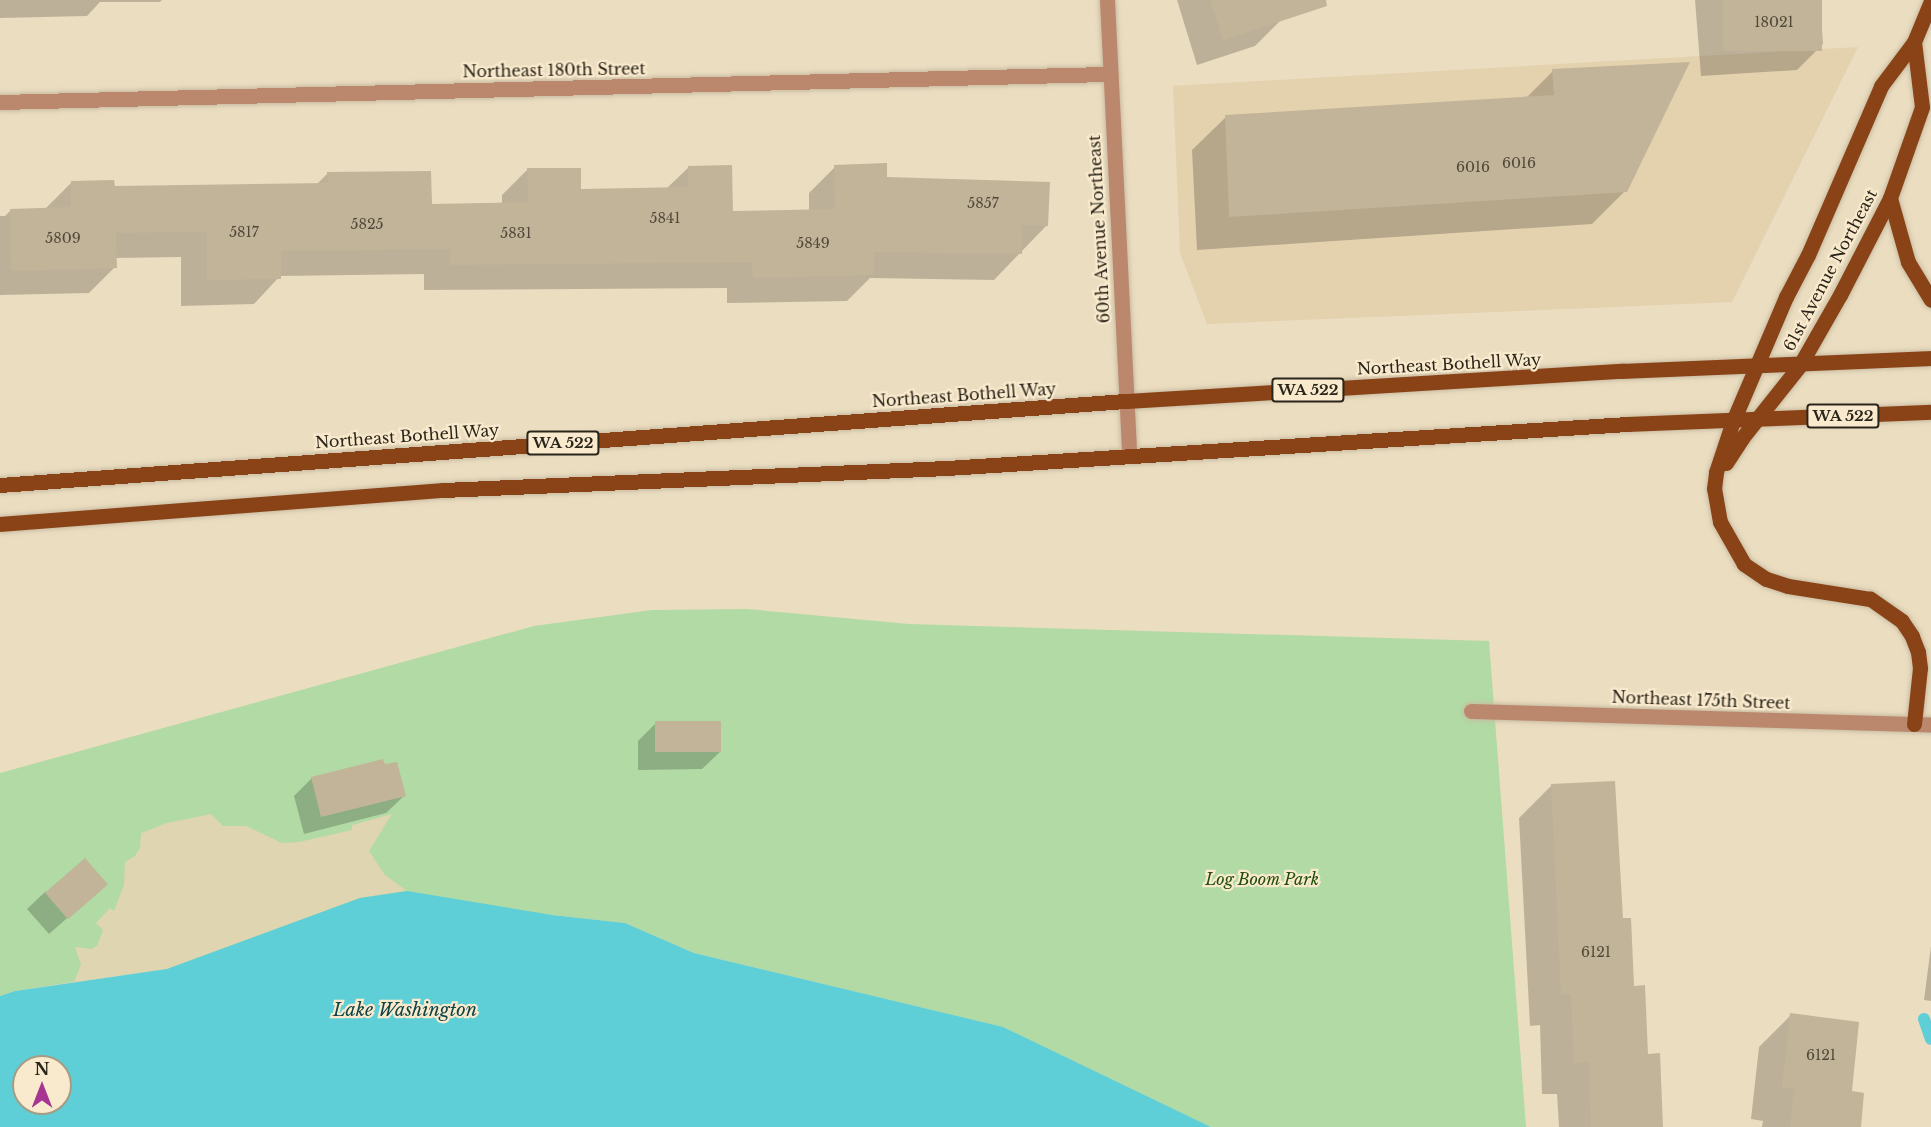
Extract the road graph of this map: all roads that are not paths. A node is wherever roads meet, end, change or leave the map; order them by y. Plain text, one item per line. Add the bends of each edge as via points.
1 (1107, 0) edge
2 (1931, 1) edge
3 (1914, 42) junction
4 (1109, 74) junction
5 (0, 102) edge
6 (1890, 198) junction
7 (1931, 300) edge
8 (1931, 358) edge
9 (1800, 364) junction
10 (1755, 367) junction
11 (1126, 401) junction
12 (1931, 412) edge
13 (1733, 421) junction
14 (1756, 421) junction
15 (1129, 455) junction
16 (0, 484) edge
17 (1715, 494) junction
18 (0, 524) edge
19 (1471, 711) dead end
20 (1914, 724) junction
21 (1931, 725) edge

1 - 4 street, 60th Avenue Northeast
2 - 3 main road, 61st Avenue Northeast
3 - 6 main road, 61st Avenue Northeast via 1922,106
3 - 10 main road, 61st Avenue Northeast via 1881,86
4 - 5 street, Northeast 180th Street
4 - 11 street, 60th Avenue Northeast
6 - 7 main road via 1908,262
6 - 9 main road, 61st Avenue Northeast
8 - 9 main road, Northeast Bothell Way / WA 522
9 - 10 main road, Northeast Bothell Way / WA 522
9 - 14 main road, 61st Avenue Northeast
10 - 11 main road, Northeast Bothell Way / WA 522 via 1622,371
10 - 13 main road, 61st Avenue Northeast
11 - 15 street, 60th Avenue Northeast
11 - 16 main road, Northeast Bothell Way / WA 522
12 - 14 main road, WA 522
13 - 14 main road, WA 522
13 - 15 main road, WA 522
13 - 17 main road, 61st Avenue Northeast via 1716,472
14 - 17 main road, 61st Avenue Northeast via 1730,454
15 - 18 main road, WA 522 via 946,468 443,490
17 - 20 main road, 61st Avenue Northeast via 1720,522 1731,544 1744,564 1766,579 1870,599 1902,621 1912,636 1920,668
19 - 20 street, Northeast 175th Street
20 - 21 street, Northeast 175th Street

